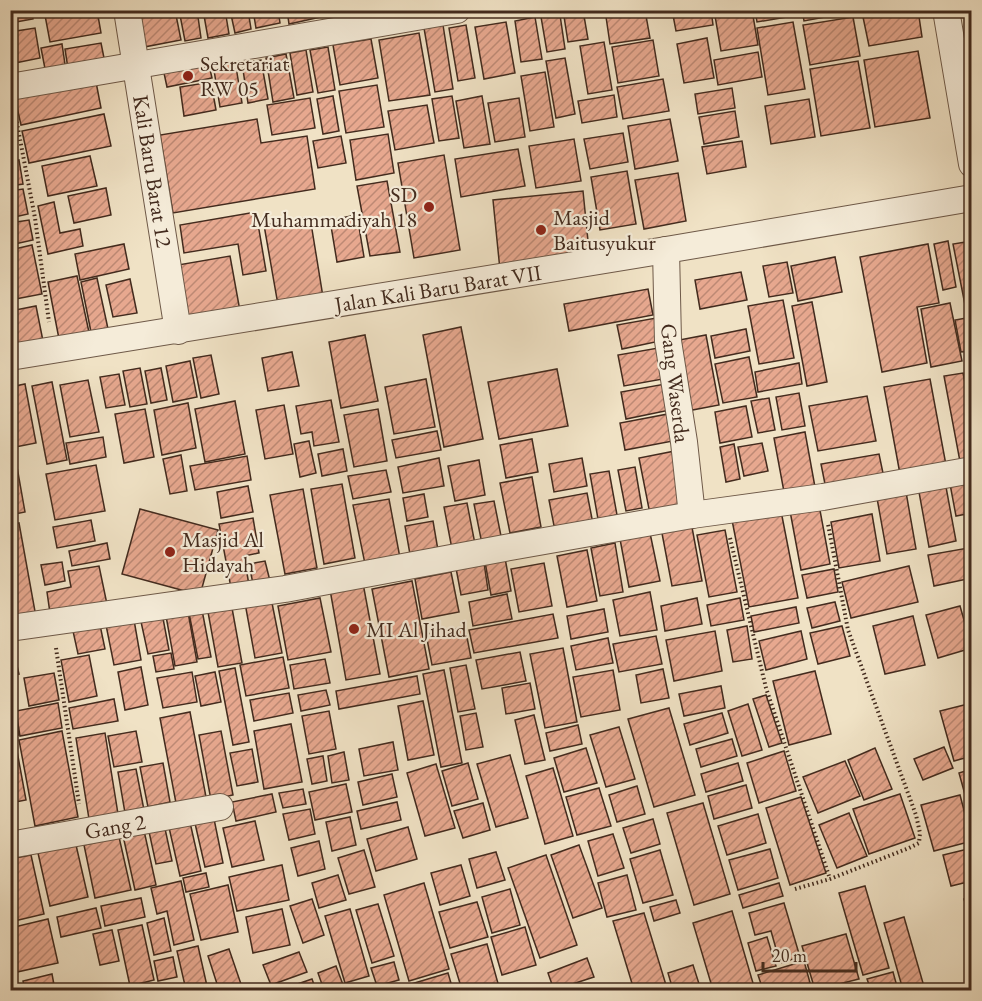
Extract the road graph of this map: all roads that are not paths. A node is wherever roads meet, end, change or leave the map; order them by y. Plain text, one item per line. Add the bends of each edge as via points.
1 (127, 10) edge
2 (457, 10) edge
3 (946, 10) edge
4 (136, 66) junction
5 (13, 98) edge
6 (972, 164) edge
7 (972, 198) edge
8 (666, 250) junction
9 (178, 331) junction
10 (10, 357) edge
11 (972, 470) edge
12 (692, 515) junction
13 (10, 628) edge
14 (220, 807) dead end
15 (10, 845) edge

1 - 4 street, Kali Baru Barat 12
2 - 4 street
3 - 6 street
4 - 5 street
4 - 9 street, Kali Baru Barat 12
7 - 8 street, Jalan Kali Baru Barat VII
8 - 9 street, Jalan Kali Baru Barat VII
8 - 12 street, Gang Waserda via 668,341
9 - 10 street, Jalan Kali Baru Barat VII
11 - 12 street via 823,497
12 - 13 street via 285,589
14 - 15 street, Gang 2

